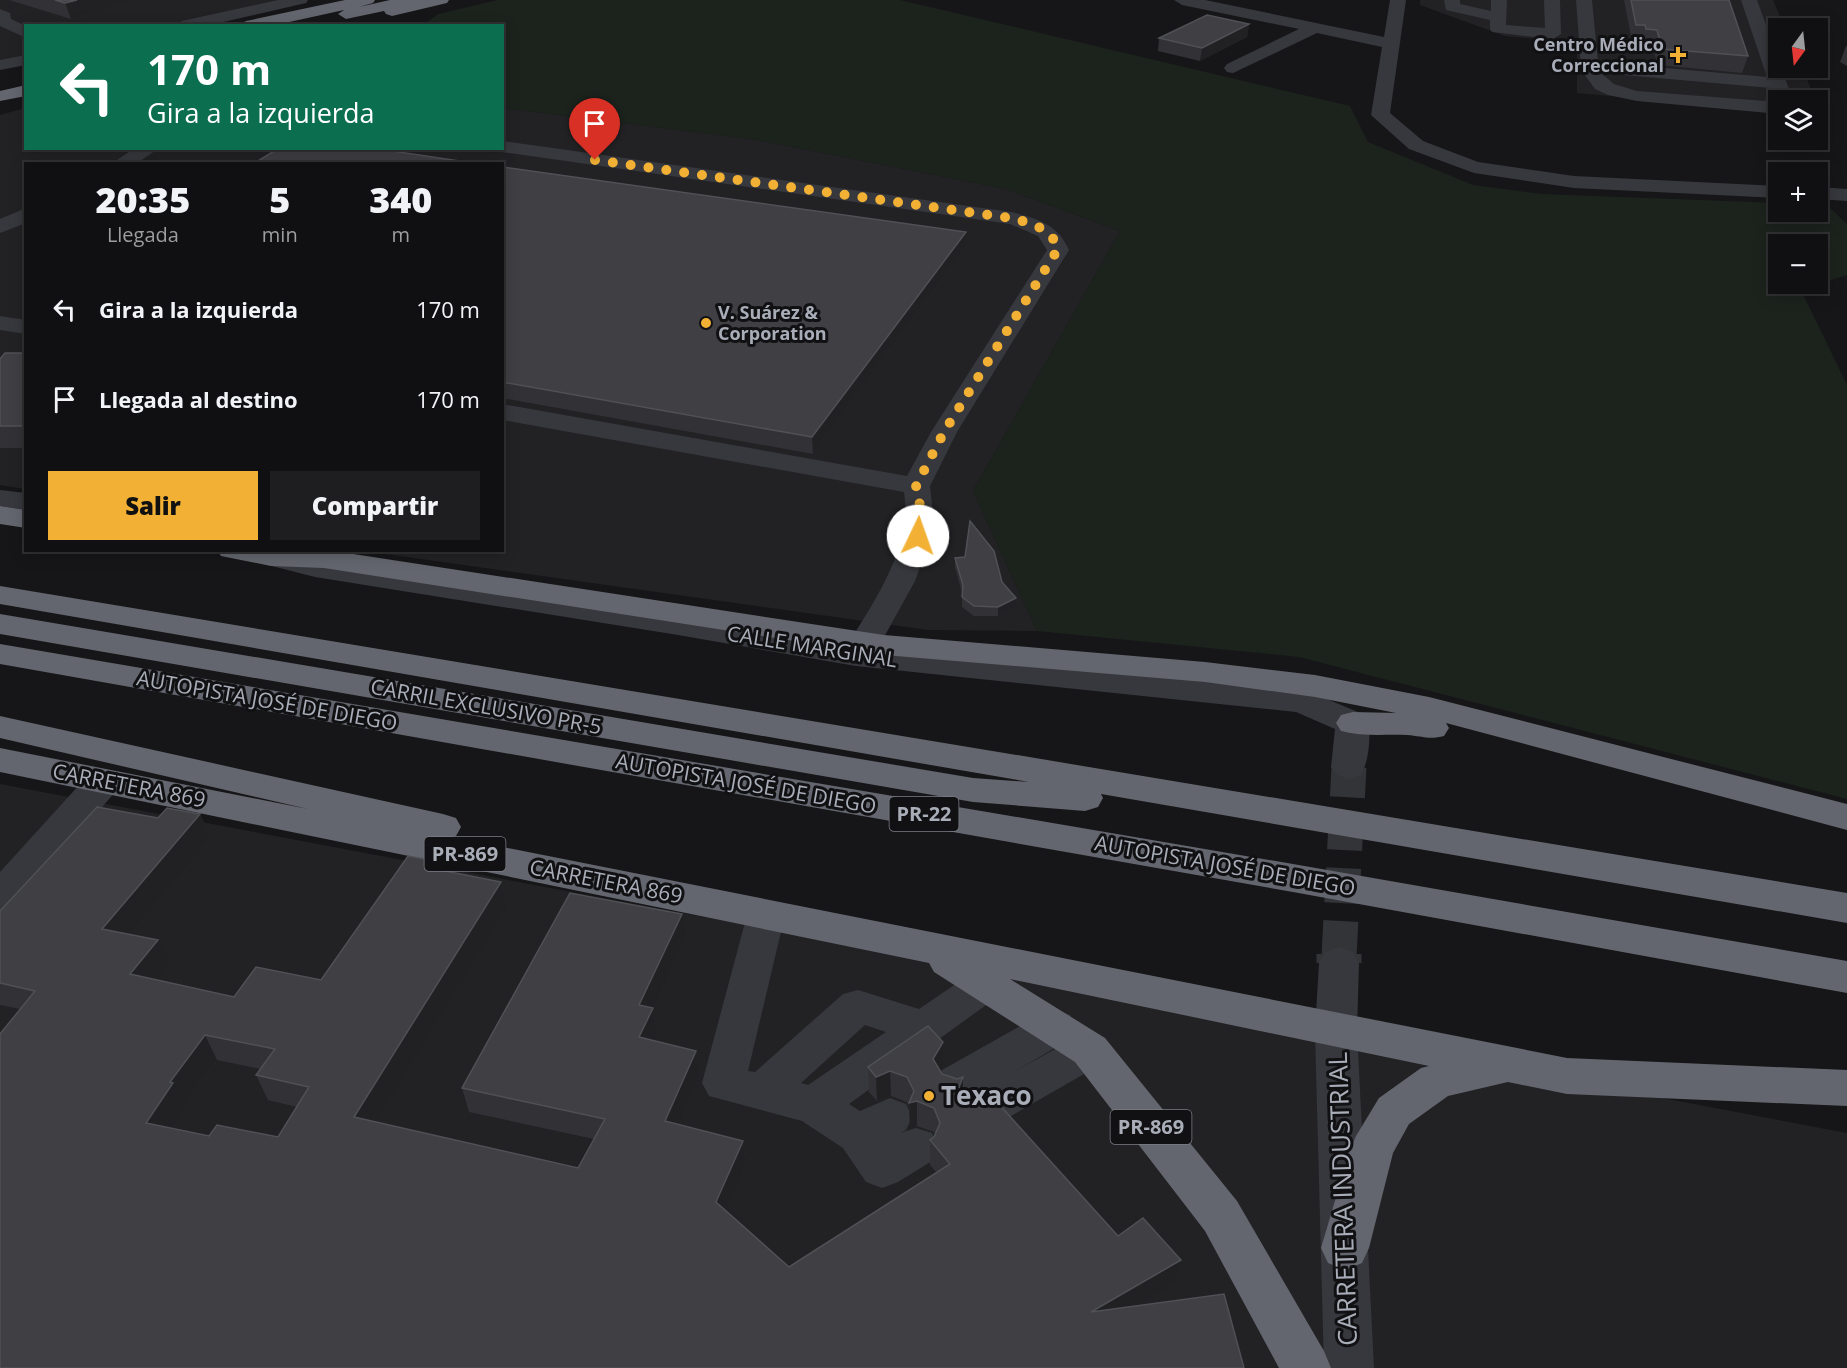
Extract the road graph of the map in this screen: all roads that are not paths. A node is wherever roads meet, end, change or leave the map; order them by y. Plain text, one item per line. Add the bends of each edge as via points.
1 (300, 0) edge
2 (333, 0) edge
3 (368, 0) edge
4 (412, 0) edge
5 (441, 0) edge
6 (1182, 0) edge
7 (1398, 0) edge
8 (1452, 0) edge
9 (1498, 0) edge
10 (1552, 0) edge
11 (1584, 0) edge
12 (1749, 0) edge
13 (0, 14) edge
14 (1498, 17) junction
15 (191, 24) edge
16 (236, 24) edge
17 (255, 24) edge
18 (300, 24) edge
19 (331, 24) edge
20 (1314, 28) junction
21 (24, 32) edge
22 (1553, 34) junction
23 (1588, 37) junction
24 (1389, 43) junction
25 (1650, 52) edge
26 (24, 60) edge
27 (0, 65) edge
28 (1590, 67) junction
29 (1233, 68) dead end
30 (1654, 72) junction
31 (24, 73) edge
32 (0, 79) edge
33 (1777, 90) edge
34 (1768, 93) edge
35 (1768, 107) edge
36 (504, 147) edge
37 (146, 150) edge
38 (125, 162) edge
39 (1768, 191) edge
40 (1828, 194) edge
41 (1847, 195) edge
42 (24, 215) edge
43 (0, 227) edge
44 (0, 323) edge
45 (24, 327) edge
46 (504, 412) edge
47 (916, 486) junction
48 (0, 498) edge
49 (24, 502) edge
50 (0, 515) edge
51 (24, 519) edge
52 (242, 552) edge
53 (271, 557) junction
54 (0, 595) edge
55 (0, 624) edge
56 (865, 643) junction
57 (0, 654) edge
58 (1355, 709) junction
59 (0, 727) edge
60 (0, 760) edge
61 (1349, 767) tunnel mouth
62 (104, 781) junction
63 (973, 790) junction
64 (1289, 814) junction
65 (1847, 817) edge
66 (1847, 829) edge
67 (1293, 878) junction
68 (629, 886) junction
69 (0, 897) edge
70 (1847, 908) edge
71 (766, 915) junction
72 (929, 949) junction
73 (1340, 963) tunnel mouth
74 (1847, 977) edge
75 (986, 984) junction
76 (924, 1027) junction
77 (1336, 1031) junction
78 (1073, 1039) junction
79 (1510, 1065) junction
80 (1847, 1089) edge
81 (763, 1092) junction
82 (969, 1097) dead end
83 (814, 1105) junction
84 (888, 1133) dead end
85 (1345, 1248) junction
86 (1306, 1368) edge
87 (1349, 1368) edge

1 - 15 street
2 - 16 highway
3 - 17 highway
4 - 18 highway
5 - 19 highway
6 - 20 street
7 - 24 street
8 - 14 street via 1452,7
9 - 14 street
10 - 22 street
11 - 23 street
12 - 33 street
13 - 21 street via 3,21
14 - 22 street via 1498,29
20 - 24 street
20 - 29 street
22 - 23 street
23 - 28 street
24 - 39 street via 1380,115 1416,145 1474,167 1574,182
25 - 30 street
26 - 27 street
28 - 30 street
28 - 35 street via 1598,84 1622,93
30 - 34 street
31 - 32 highway
36 - 47 street via 1011,218 1035,224 1055,239 1058,249 944,432
37 - 38 street
40 - 41 street
42 - 43 street
44 - 45 street
46 - 47 street
47 - 56 street via 920,495 918,536 902,580
48 - 49 street
50 - 51 highway
52 - 53 highway, CALLE MARGINAL
53 - 56 highway, CALLE MARGINAL via 324,559
53 - 58 street, CALLE MARGINAL via 315,568 856,656 1253,695
54 - 64 highway
55 - 63 highway, CARRIL EXCLUSIVO PR-5
56 - 58 highway, CALLE MARGINAL via 1243,676
57 - 67 highway, AUTOPISTA JOSÉ DE DIEGO / PR-22
58 - 61 street
58 - 65 highway via 1428,708
58 - 66 highway
59 - 68 highway via 455,830
60 - 62 highway, CARRETERA 869 / PR-869
62 - 68 highway, CARRETERA 869 / PR-869
62 - 69 street
63 - 64 highway
63 - 67 highway
64 - 70 highway
67 - 74 highway, AUTOPISTA JOSÉ DE DIEGO / PR-22
68 - 71 highway, CARRETERA 869 / PR-869
71 - 72 highway, CARRETERA 869 / PR-869
71 - 81 street via 724,1083
72 - 75 highway, PR-869
72 - 77 highway, CARRETERA 869
73 - 77 street, CARRETERA INDUSTRIAL
75 - 76 street
75 - 78 highway, PR-869
76 - 81 street via 858,1006
76 - 83 street
77 - 79 highway, CARRETERA 869
77 - 85 street, CARRETERA INDUSTRIAL
78 - 82 street
78 - 86 highway, PR-869 via 1221,1216
79 - 80 highway, CARRETERA 869 via 1567,1076
79 - 85 highway via 1436,1081 1394,1111 1372,1150
81 - 83 street
83 - 84 street
85 - 87 street, CARRETERA INDUSTRIAL

